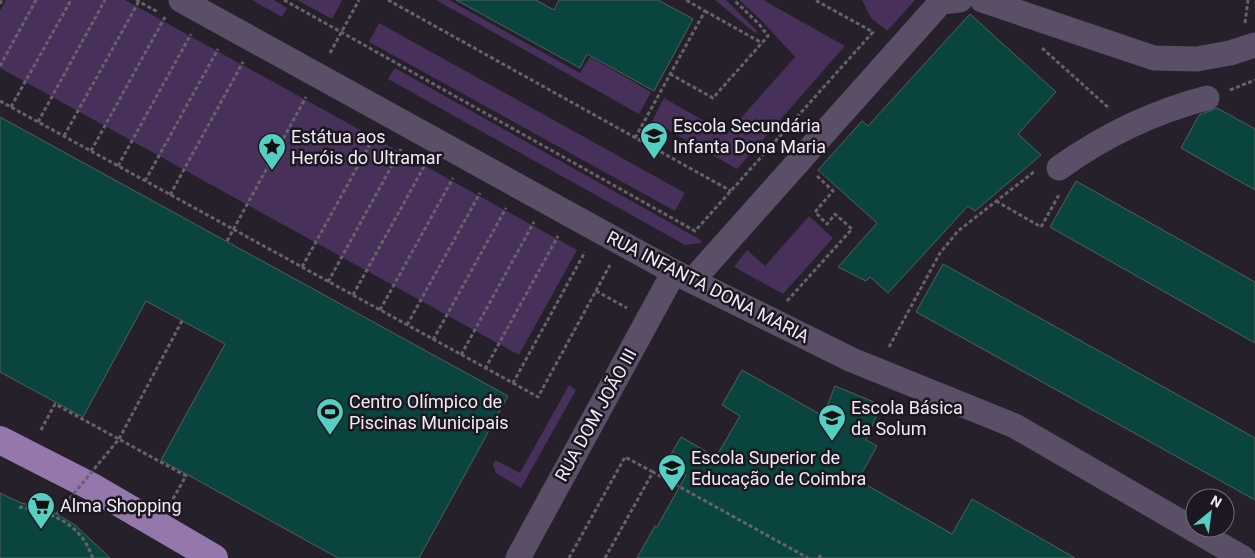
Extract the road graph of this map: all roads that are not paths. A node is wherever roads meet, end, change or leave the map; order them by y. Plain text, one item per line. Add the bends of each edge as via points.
1 (960, 0) edge
2 (982, 0) edge
3 (173, 12) edge
4 (1249, 38) edge
5 (1217, 94) road end
6 (1061, 179) road end
7 (683, 276) junction
8 (0, 440) edge
9 (214, 558) edge
10 (518, 558) edge
11 (1243, 558) edge

1 - 7 street, RUA DOM JOÃO III via 941,2 799,161
2 - 4 street via 1154,58 1197,59 1230,53
3 - 7 street, RUA INFANTA DONA MARIA
5 - 6 street via 1176,106 1085,149
7 - 10 street, RUA DOM JOÃO III
7 - 11 street, RUA INFANTA DONA MARIA via 852,360 1015,426
8 - 9 main road via 94,488

